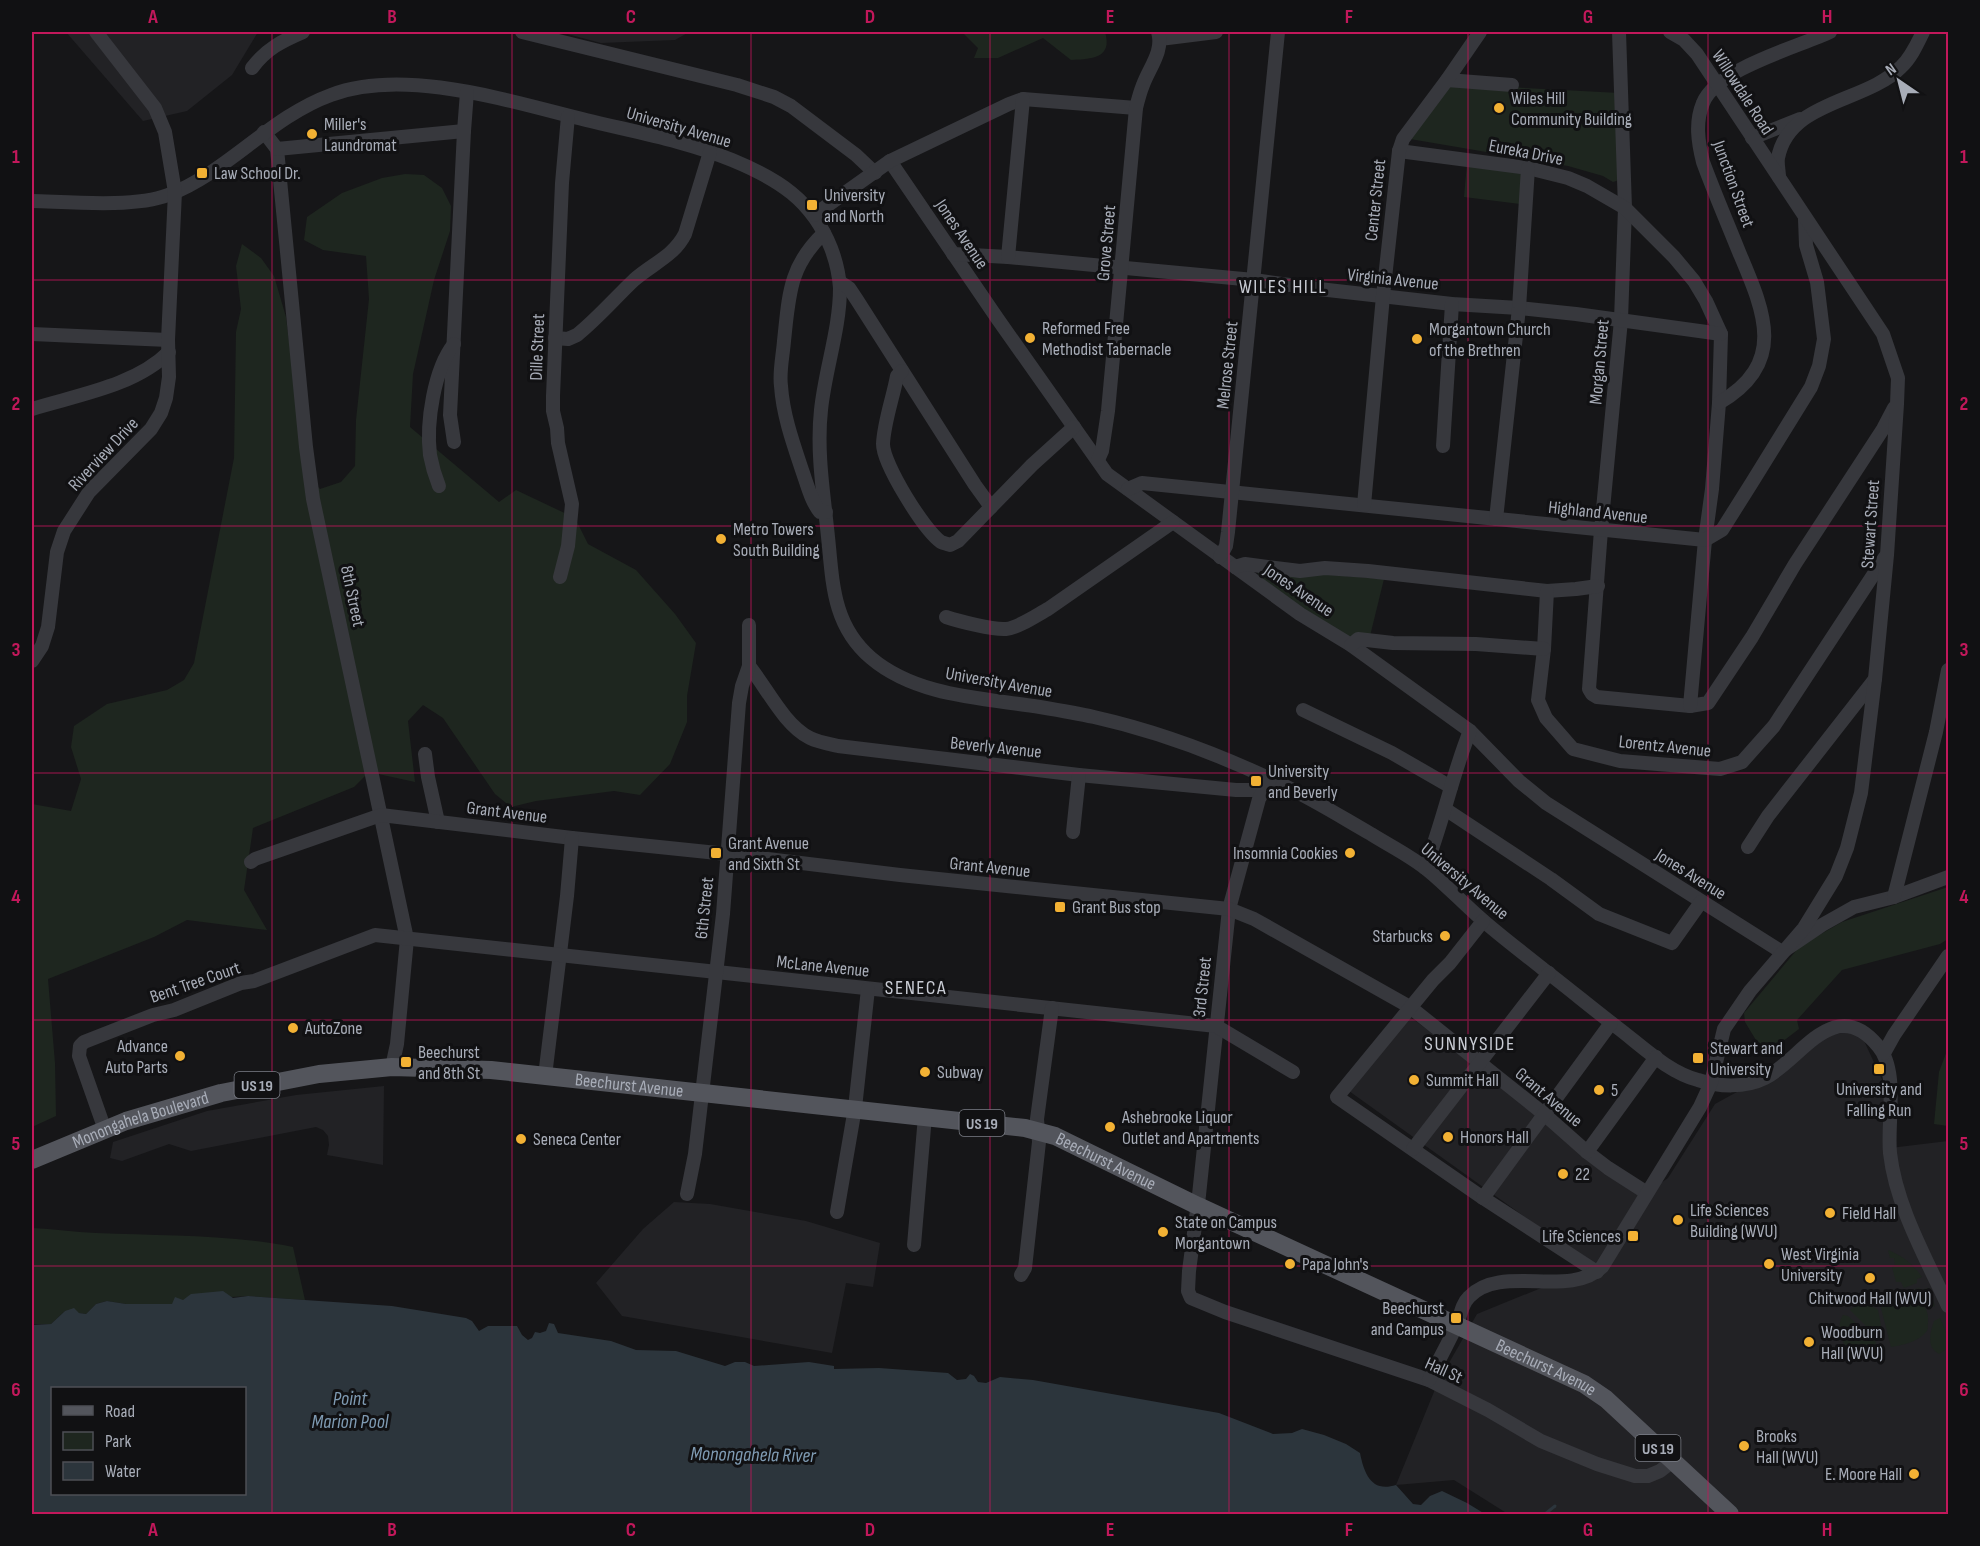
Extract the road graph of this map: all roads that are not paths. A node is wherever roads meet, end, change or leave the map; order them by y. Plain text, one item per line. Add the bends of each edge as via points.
1 (96, 32) edge
2 (303, 32) edge
3 (522, 32) edge
4 (1216, 32) edge
5 (1278, 32) edge
6 (1480, 32) edge
7 (1619, 32) edge
8 (1670, 32) edge
9 (1830, 32) edge
10 (1923, 32) edge
11 (1159, 35) edge
12 (252, 68) dead end
13 (1447, 80) junction
14 (1717, 84) junction
15 (1512, 85) dead end
16 (467, 92) junction
17 (1023, 99) junction
18 (1136, 108) junction
19 (568, 116) junction
20 (1808, 116) junction
21 (464, 131) junction
22 (264, 132) junction
23 (1752, 138) junction
24 (277, 149) junction
25 (1398, 151) junction
26 (710, 152) junction
27 (890, 161) junction
28 (1528, 168) junction
29 (875, 173) junction
30 (1779, 179) junction
31 (175, 192) junction
32 (32, 201) edge
33 (1625, 208) junction
34 (814, 215) junction
35 (1805, 217) junction
36 (824, 233) junction
37 (953, 254) junction
38 (1008, 256) junction
39 (1122, 266) junction
40 (1254, 280) junction
41 (840, 282) junction
42 (1383, 296) junction
43 (1452, 304) junction
44 (1519, 308) junction
45 (1621, 320) junction
46 (32, 334) edge
47 (1721, 334) junction
48 (555, 338) junction
49 (454, 344) junction
50 (169, 346) junction
51 (902, 371) junction
52 (1719, 403) junction
53 (1897, 403) junction
54 (32, 409) edge
55 (1074, 427) junction
56 (454, 442) dead end
57 (1443, 446) dead end
58 (1098, 460) junction
59 (439, 486) dead end
60 (1128, 489) junction
61 (1233, 492) junction
62 (1364, 505) junction
63 (991, 507) junction
64 (826, 512) junction
65 (1496, 519) junction
66 (1173, 522) junction
67 (1601, 530) junction
68 (1705, 540) junction
69 (1887, 555) junction
70 (1220, 557) junction
71 (1235, 567) junction
72 (560, 577) dead end
73 (1598, 586) junction
74 (1547, 591) junction
75 (946, 617) dead end
76 (749, 625) dead end
77 (1350, 645) junction
78 (1544, 649) junction
79 (32, 661) edge
80 (749, 666) junction
81 (1948, 670) edge
82 (1875, 679) junction
83 (1690, 706) junction
84 (1303, 710) dead end
85 (1470, 731) junction
86 (425, 754) dead end
87 (1079, 775) junction
88 (1270, 779) junction
89 (1451, 787) junction
90 (1445, 809) junction
91 (381, 815) junction
92 (438, 822) junction
93 (1073, 832) dead end
94 (572, 838) junction
95 (1748, 847) dead end
96 (727, 854) junction
97 (251, 862) dead end
98 (1425, 868) junction
99 (1948, 877) edge
100 (1894, 897) junction
101 (1701, 902) junction
102 (1228, 909) junction
103 (1483, 921) junction
104 (407, 939) junction
105 (1782, 952) junction
106 (560, 956) junction
107 (1948, 956) edge
108 (715, 972) junction
109 (1549, 973) junction
110 (868, 989) junction
111 (1410, 1007) junction
112 (1053, 1008) junction
113 (1611, 1023) junction
114 (1216, 1026) junction
115 (1884, 1053) junction
116 (1656, 1057) junction
117 (1479, 1063) junction
118 (392, 1067) junction
119 (1293, 1072) dead end
120 (545, 1076) junction
121 (1711, 1083) junction
122 (702, 1094) junction
123 (855, 1108) junction
124 (1544, 1114) junction
125 (925, 1116) junction
126 (105, 1130) junction
127 (1038, 1131) junction
128 (1413, 1149) junction
129 (1587, 1152) junction
130 (32, 1160) edge
131 (1647, 1193) junction
132 (687, 1194) dead end
133 (1483, 1198) junction
134 (1198, 1206) junction
135 (837, 1212) dead end
136 (914, 1245) dead end
137 (1597, 1272) junction
138 (1021, 1275) dead end
139 (1191, 1298) joint
140 (1948, 1306) edge
141 (1456, 1325) junction
142 (1429, 1380) junction
143 (1673, 1461) junction
144 (1730, 1515) edge

1 - 31 street, Riverview Drive via 161,119
2 - 12 street via 272,47
3 - 29 street via 774,97 791,106
4 - 11 street
5 - 40 street, Melrose Street
6 - 13 street, Center Street
7 - 33 street, Morgan Street
8 - 14 street, Willowdale Road via 1697,54
9 - 14 street, Junction Street via 1741,69
10 - 20 street via 1901,68 1886,79
11 - 18 street, Grove Street via 1158,52
13 - 15 street
13 - 25 street, Center Street
14 - 23 street, Willowdale Road
14 - 52 street, Junction Street via 1703,101 1698,142 1758,297 1765,325 1758,365 1747,382
16 - 19 street, University Avenue
16 - 21 street
16 - 22 street, University Avenue via 393,84 361,86 331,94
17 - 18 street
17 - 27 street
17 - 38 street
18 - 39 street, Grove Street
19 - 26 street, University Avenue
19 - 48 street, Dille Street
20 - 23 street
20 - 30 street via 1784,142 1778,159
21 - 24 street
21 - 49 street
22 - 24 street
22 - 31 street, University Avenue via 200,179
23 - 30 street, Willowdale Road
24 - 91 street, 8th Street via 313,499
25 - 28 street, Eureka Drive
25 - 42 street, Center Street
26 - 34 street, University Avenue via 740,163 782,187
26 - 48 street via 680,244 647,269 577,335
27 - 29 street
27 - 37 street, Jones Avenue
28 - 33 street, Eureka Drive via 1568,178
28 - 44 street
29 - 34 street
30 - 35 street, Stewart Street
31 - 32 street, University Avenue via 134,201
31 - 50 street, Riverview Drive
33 - 45 street, Morgan Street
33 - 47 street, Eureka Drive via 1694,280
34 - 36 street, University Avenue
35 - 53 street, Stewart Street via 1883,334 1898,378
35 - 68 street via 1806,245 1817,282 1824,339 1819,366 1811,387 1722,530
36 - 41 street, University Avenue
36 - 64 street via 805,254 790,287 780,384 795,450 816,507
37 - 38 street, Virginia Avenue
37 - 55 street, Jones Avenue
38 - 39 street, Virginia Avenue
39 - 40 street, Virginia Avenue
39 - 58 street, Grove Street via 1108,411
40 - 42 street, Virginia Avenue
40 - 61 street, Melrose Street
41 - 51 street via 849,288
41 - 64 street, University Avenue via 821,415
42 - 43 street, Virginia Avenue
42 - 62 street, Center Street
43 - 44 street, Virginia Avenue
43 - 57 street
44 - 45 street, Virginia Avenue
44 - 65 street
45 - 47 street, Virginia Avenue
45 - 67 street, Morgan Street
46 - 50 street
47 - 52 street
48 - 72 street, Dille Street via 553,411 572,504
49 - 56 street via 450,415
49 - 59 street via 446,354 430,416 430,453
50 - 54 street via 158,363 140,374
50 - 79 street, Riverview Drive via 166,398 151,429 88,492 64,531 57,552 48,627
51 - 63 street
51 - 63 street via 897,376 883,446 904,496 933,534 950,545
52 - 68 street
53 - 69 street, Stewart Street
53 - 83 street via 1715,695 1708,703
55 - 58 street, Jones Avenue
55 - 63 street
58 - 60 street, Jones Avenue via 1107,474
60 - 61 street, Highland Avenue via 1142,483
60 - 66 street, Jones Avenue
61 - 62 street, Highland Avenue
61 - 70 street, Melrose Street via 1226,546
62 - 65 street, Highland Avenue
64 - 88 street, University Avenue via 838,610 850,636 890,672 938,690 1094,717 1180,740
65 - 67 street, Highland Avenue
66 - 70 street, Jones Avenue
66 - 75 street via 1027,621 1006,629
67 - 68 street, Highland Avenue
67 - 73 street, Morgan Street
68 - 83 street
69 - 78 street, Lorentz Avenue via 1774,726 1742,762 1720,769 1620,761 1573,749 1546,718 1538,700
69 - 82 street, Stewart Street
70 - 71 street, Jones Avenue
71 - 74 street via 1245,564 1300,571 1368,571
71 - 77 street, Jones Avenue
73 - 74 street
73 - 83 street, Morgan Street via 1589,689 1592,694
74 - 78 street, Lorentz Avenue
76 - 80 street, 6th Street
77 - 78 street via 1358,639
77 - 85 street, Jones Avenue
80 - 87 street, Beverly Avenue via 780,710 811,739 838,746
80 - 96 street, 6th Street via 739,703
81 - 100 street
82 - 95 street
82 - 105 street, Stewart Street via 1861,793 1847,848 1821,902
84 - 89 street
85 - 89 street
85 - 101 street, Jones Avenue via 1546,803
86 - 92 street
87 - 88 street, Beverly Avenue via 1255,790
87 - 93 street
88 - 98 street, University Avenue
88 - 102 street, 3rd Street via 1259,798
89 - 90 street
90 - 98 street
90 - 101 street via 1599,914 1672,942
91 - 92 street, Grant Avenue
91 - 97 street, Grant Avenue
91 - 104 street, 8th Street
92 - 94 street, Grant Avenue
94 - 96 street, Grant Avenue
94 - 106 street
96 - 102 street, Grant Avenue
96 - 108 street, 6th Street
98 - 103 street, University Avenue
99 - 100 street
100 - 105 street via 1854,907
101 - 105 street, Jones Avenue
102 - 111 street, Grant Avenue via 1254,919
102 - 114 street, 3rd Street
103 - 109 street, University Avenue
103 - 111 street
104 - 106 street, McLane Avenue
104 - 118 street, 8th Street
104 - 126 street, Bent Tree Court via 375,935 84,1042 79,1056
105 - 121 street, Stewart Street via 1724,1029
106 - 108 street, McLane Avenue
106 - 120 street
107 - 115 street
108 - 110 street, McLane Avenue
108 - 122 street, 6th Street
109 - 113 street, University Avenue
109 - 117 street
110 - 112 street, McLane Avenue
110 - 123 street
111 - 117 street, Grant Avenue
111 - 128 street via 1336,1097
112 - 114 street, McLane Avenue
112 - 127 street
113 - 116 street, University Avenue
113 - 124 street
114 - 119 street, McLane Avenue
114 - 134 street, 3rd Street
115 - 121 street, University Avenue via 1859,1030 1840,1026 1810,1039 1761,1081 1741,1086
115 - 140 street via 1890,1086 1892,1166 1912,1226
116 - 121 street, University Avenue via 1674,1071
116 - 129 street
117 - 124 street, Grant Avenue
117 - 128 street
118 - 120 main road, Beechurst Avenue / US 19
118 - 126 main road, Monongahela Boulevard / US 19 via 319,1074 245,1088
120 - 122 main road, Beechurst Avenue / US 19
121 - 131 street, Stewart Street
122 - 123 main road, Beechurst Avenue / US 19
122 - 132 street, 6th Street
123 - 125 main road, Beechurst Avenue / US 19
123 - 135 street
124 - 129 street, Grant Avenue
124 - 133 street
125 - 127 main road, Beechurst Avenue / US 19
125 - 136 street
126 - 130 main road, Monongahela Boulevard / US 19
127 - 134 main road, Beechurst Avenue / US 19
127 - 138 street via 1025,1268
128 - 133 street
129 - 131 street, Grant Avenue
131 - 137 street, Stewart Street
133 - 137 street
134 - 139 street, 3rd Street via 1188,1291
134 - 141 main road, Beechurst Avenue / US 19
137 - 141 street via 1583,1278 1500,1282 1482,1287 1469,1296
139 - 142 street, Hall St
141 - 142 street
141 - 143 main road, Beechurst Avenue / US 19 via 1584,1384 1606,1399
142 - 143 street, Hall St via 1541,1441 1597,1464 1648,1476
143 - 144 main road, Beechurst Avenue / US 19

